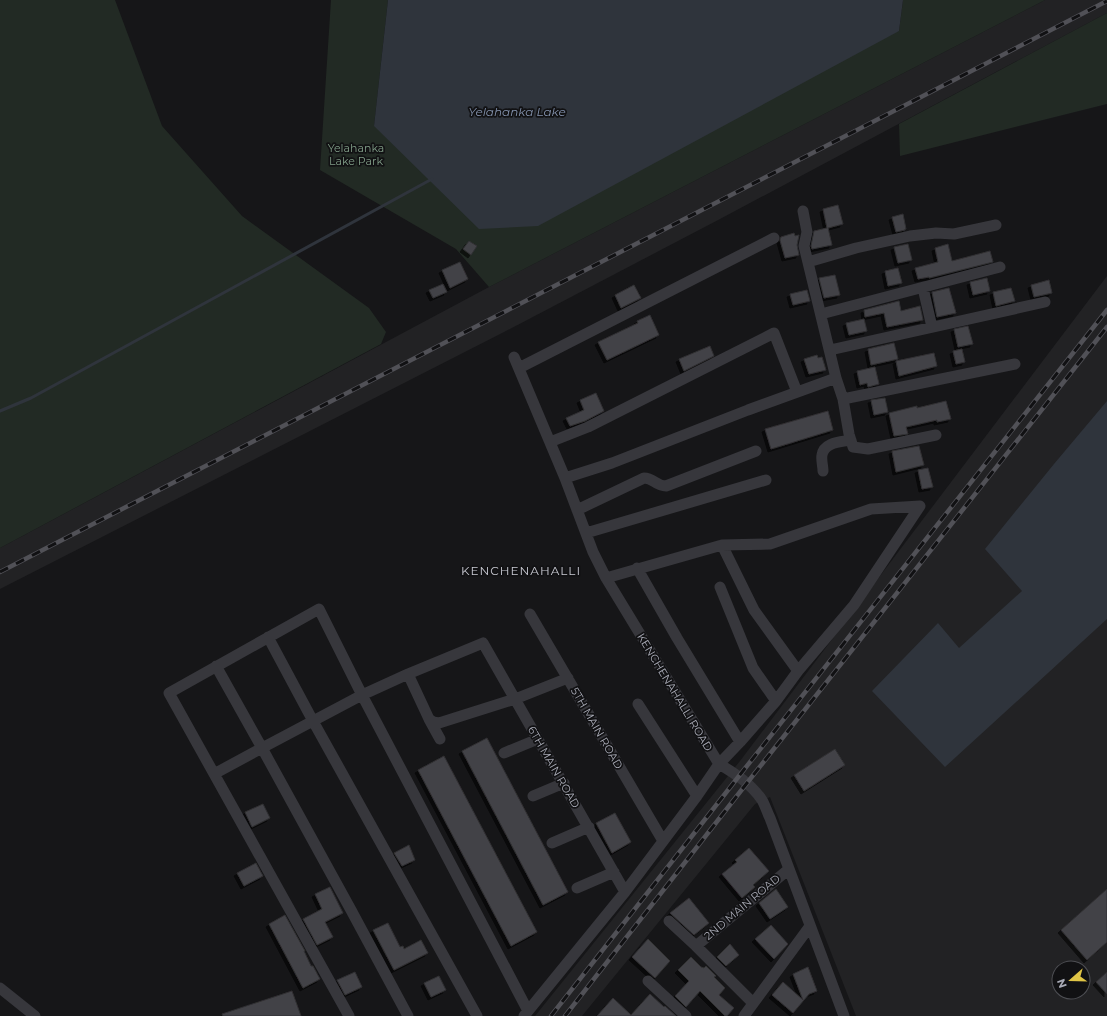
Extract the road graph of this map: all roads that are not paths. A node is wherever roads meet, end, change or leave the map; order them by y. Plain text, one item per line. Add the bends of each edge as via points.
1 (803, 211) dead end
2 (996, 225) dead end
3 (774, 238) dead end
4 (808, 262) junction
5 (1000, 267) dead end
6 (923, 288) junction
7 (1045, 302) dead end
8 (821, 314) junction
9 (932, 327) junction
10 (830, 350) junction
11 (514, 357) dead end
12 (1015, 364) dead end
13 (519, 368) junction
14 (836, 378) junction
15 (797, 392) junction
16 (843, 398) junction
17 (936, 435) dead end
18 (851, 440) junction
19 (550, 442) junction
20 (756, 451) dead end
21 (823, 471) dead end
22 (565, 478) junction
23 (766, 480) dead end
24 (577, 510) junction
25 (586, 533) junction
26 (722, 545) junction
27 (637, 568) junction
28 (606, 578) junction
29 (720, 587) dead end
30 (530, 614) dead end
31 (268, 637) junction
32 (216, 666) junction
33 (798, 671) junction
34 (408, 674) junction
35 (568, 678) junction
36 (362, 695) junction
37 (515, 699) junction
38 (776, 701) junction
39 (638, 704) dead end
40 (429, 719) junction
41 (313, 721) junction
42 (538, 739) junction
43 (440, 740) dead end
44 (740, 742) junction
45 (262, 748) junction
46 (504, 753) dead end
47 (719, 764) junction
48 (214, 774) junction
49 (564, 782) junction
50 (533, 796) dead end
51 (697, 796) junction
52 (589, 827) junction
53 (663, 841) junction
54 (552, 843) dead end
55 (789, 869) junction
56 (614, 872) junction
57 (577, 888) dead end
58 (626, 892) junction
59 (669, 921) dead end
60 (810, 926) junction
61 (696, 946) junction
62 (648, 981) dead end
63 (0, 988) edge
64 (753, 1003) junction
65 (526, 1014) edge
66 (35, 1016) edge
67 (349, 1016) edge
68 (408, 1016) edge
69 (477, 1016) edge
70 (686, 1016) edge
71 (744, 1016) edge
72 (844, 1016) edge

1 - 4 street via 807,232 804,246
2 - 4 street via 954,234 910,236
3 - 13 street
4 - 8 street
5 - 6 street
6 - 8 street
6 - 9 street
7 - 9 street
8 - 10 street
9 - 10 street
10 - 14 street
11 - 13 street, KENCHENAHALLI ROAD
12 - 16 street
13 - 19 street, KENCHENAHALLI ROAD
14 - 15 street
14 - 16 street
15 - 19 street via 774,332 588,427
15 - 22 street via 612,463
16 - 18 street
17 - 18 street via 868,449 853,447
18 - 21 street via 828,445 824,449
19 - 22 street, KENCHENAHALLI ROAD
20 - 24 street via 666,486 660,486 649,478 644,478
22 - 24 street, KENCHENAHALLI ROAD
23 - 25 street
24 - 25 street, KENCHENAHALLI ROAD
25 - 28 street, KENCHENAHALLI ROAD
26 - 27 street
26 - 33 street via 754,610
26 - 33 street via 770,544 871,509 920,506 854,605
27 - 28 street
27 - 44 street
28 - 47 street, KENCHENAHALLI ROAD
29 - 38 street via 753,668
30 - 35 street, 5TH MAIN ROAD
31 - 32 street
31 - 36 street via 319,609
31 - 41 street
32 - 45 street
32 - 48 street via 168,693
33 - 38 street
34 - 36 street
34 - 37 street, 6TH MAIN ROAD via 483,643
34 - 40 street
35 - 37 street
35 - 53 street, 5TH MAIN ROAD
36 - 41 street
36 - 65 street
37 - 40 street via 439,723
37 - 42 street, 6TH MAIN ROAD
38 - 44 street
39 - 51 street
40 - 43 street
41 - 45 street
41 - 69 street
42 - 46 street
42 - 49 street, 6TH MAIN ROAD
44 - 47 street
45 - 48 street
45 - 68 street
47 - 51 street
47 - 55 street, KENCHENAHALLI ROAD via 739,776 763,801
48 - 67 street
49 - 50 street
49 - 52 street, 6TH MAIN ROAD
51 - 53 street
52 - 54 street
52 - 56 street, 6TH MAIN ROAD
53 - 58 street
55 - 60 street, KENCHENAHALLI ROAD
55 - 61 street, 2ND MAIN ROAD
56 - 57 street
56 - 58 street, 6TH MAIN ROAD
58 - 65 street
59 - 61 street
60 - 64 street
60 - 72 street, KENCHENAHALLI ROAD
61 - 64 street
62 - 70 street
63 - 66 street
64 - 71 street

